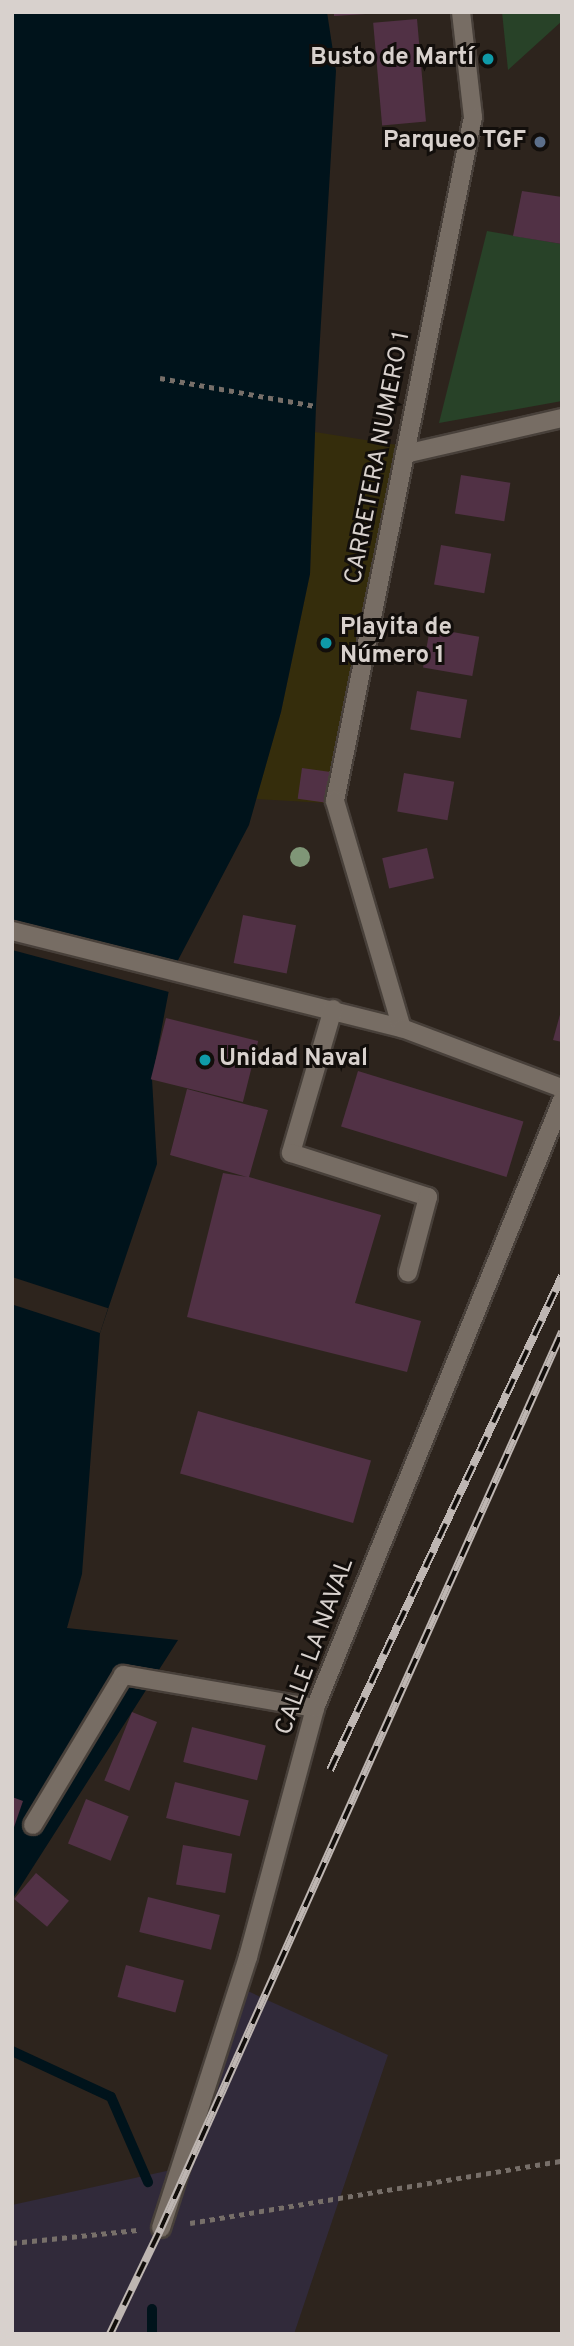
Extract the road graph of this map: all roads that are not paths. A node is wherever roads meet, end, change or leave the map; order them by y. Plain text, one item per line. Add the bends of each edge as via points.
1 (461, 12) edge
2 (562, 418) edge
3 (405, 454) junction
4 (12, 932) edge
5 (333, 1009) junction
6 (402, 1028) junction
7 (562, 1088) edge
8 (562, 1100) edge
9 (408, 1272) dead end
10 (315, 1707) junction
11 (33, 1825) dead end
12 (161, 2228) road end

1 - 3 street, CARRETERA NUMERO 1 via 473,117
2 - 3 street
3 - 6 street, CARRETERA NUMERO 1 via 335,801
4 - 5 street
5 - 6 street
5 - 9 street via 291,1153 428,1197
6 - 7 street
8 - 10 street, CALLE LA NAVAL
10 - 11 street via 123,1675
10 - 12 street, CALLE LA NAVAL via 248,1956

